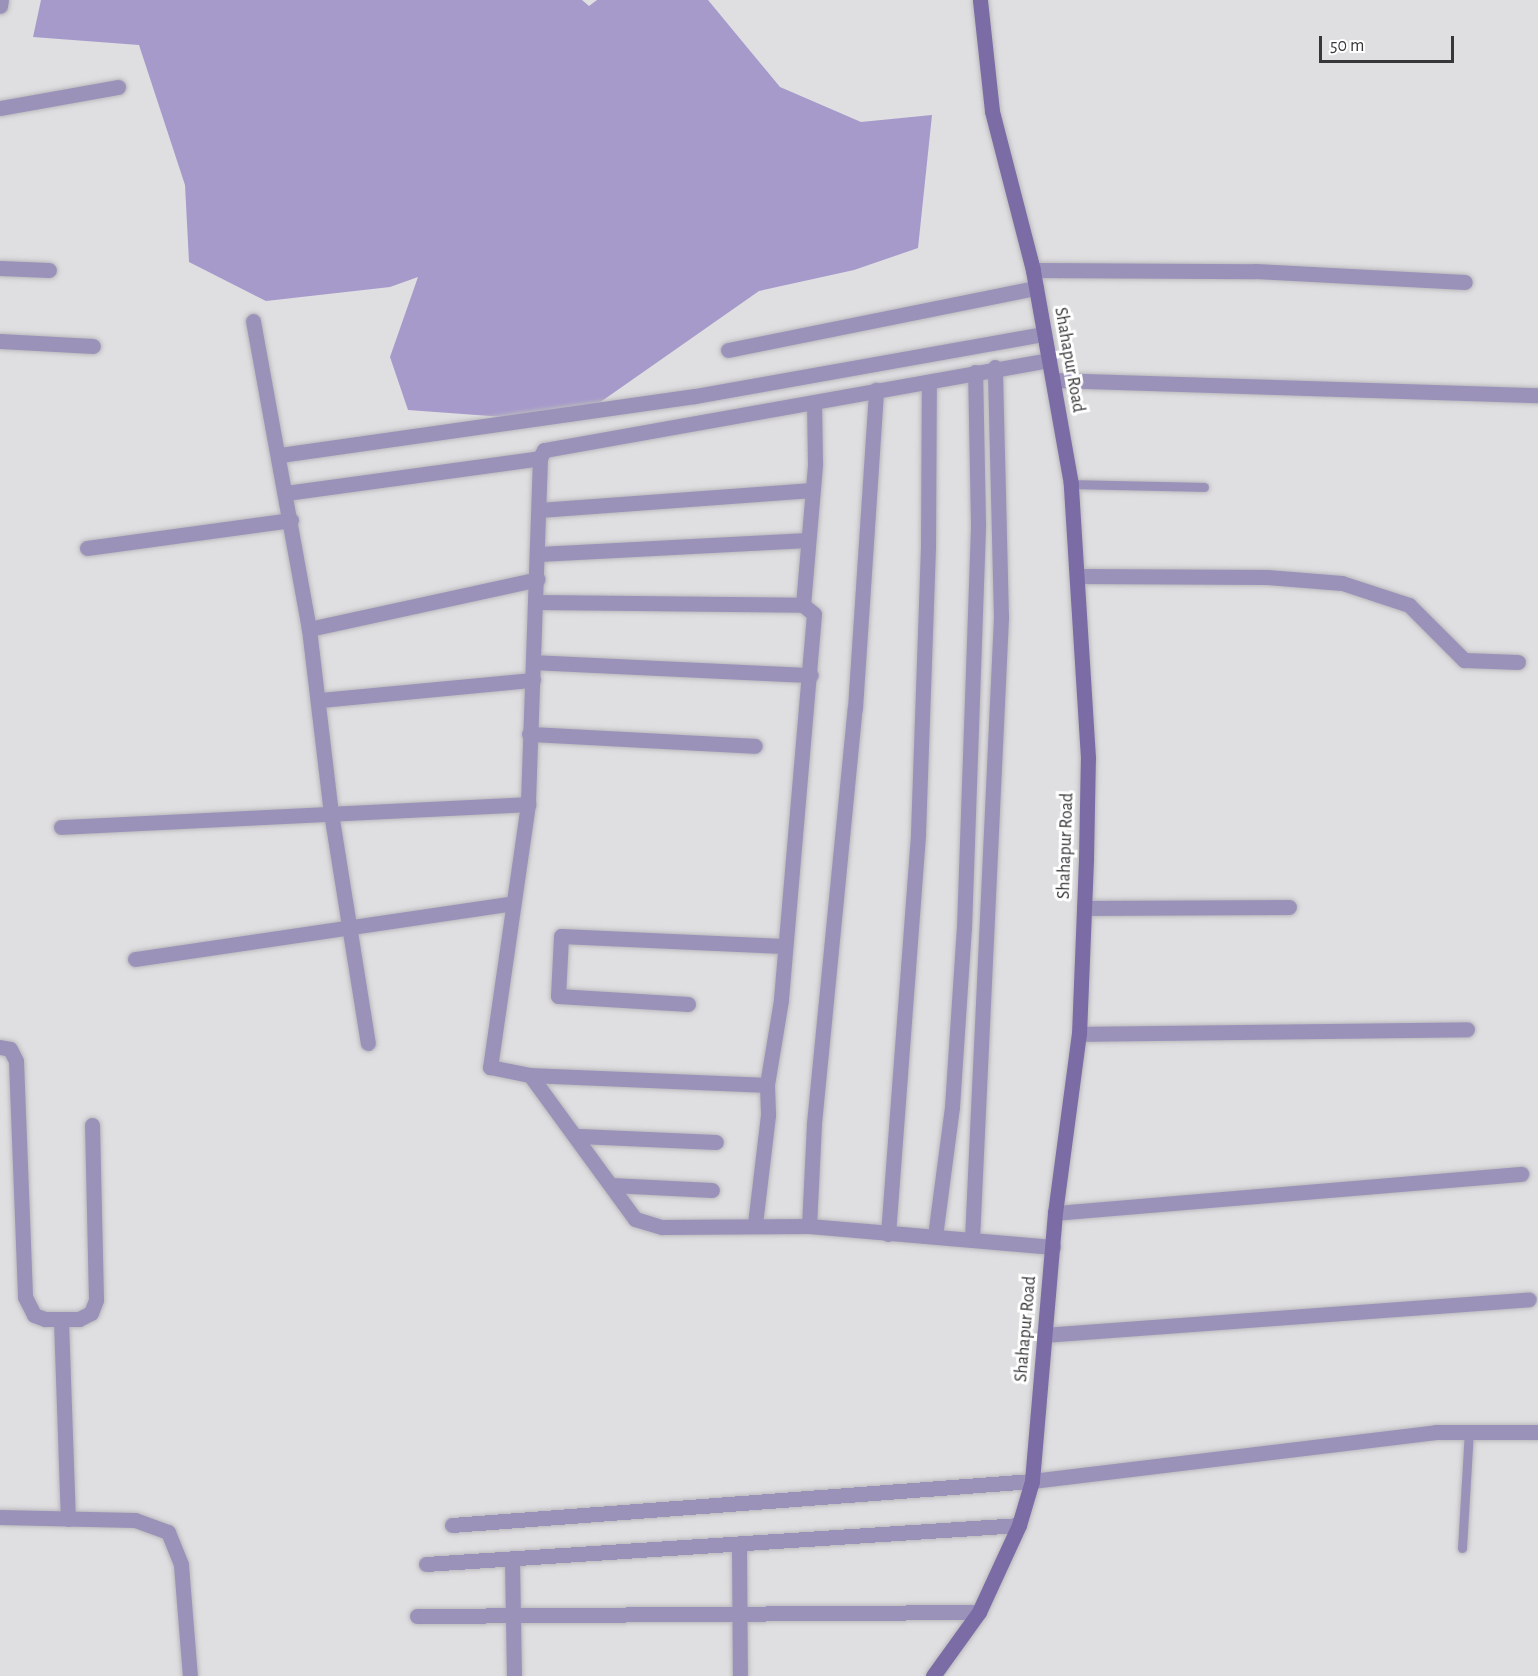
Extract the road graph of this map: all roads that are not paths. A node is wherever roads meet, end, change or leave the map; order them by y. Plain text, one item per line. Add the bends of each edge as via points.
1 (1, 0) edge
2 (980, 0) edge
3 (0, 6) edge
4 (118, 87) dead end
5 (0, 108) edge
6 (0, 268) edge
7 (50, 270) dead end
8 (1033, 270) junction
9 (1465, 282) dead end
10 (1036, 288) junction
11 (253, 321) dead end
12 (1044, 334) junction
13 (0, 341) edge
14 (93, 346) dead end
15 (728, 350) dead end
16 (1049, 360) junction
17 (995, 367) junction
18 (975, 372) junction
19 (1053, 380) junction
20 (929, 382) junction
21 (876, 390) junction
22 (1538, 395) edge
23 (814, 403) junction
24 (280, 455) junction
25 (540, 458) junction
26 (1071, 484) junction
27 (1204, 487) dead end
28 (812, 490) junction
29 (286, 493) junction
30 (539, 510) junction
31 (291, 520) junction
32 (808, 540) junction
33 (87, 548) dead end
34 (539, 554) junction
35 (1077, 576) junction
36 (538, 579) junction
37 (537, 602) junction
38 (804, 605) junction
39 (309, 629) junction
40 (533, 662) junction
41 (1518, 662) dead end
42 (811, 675) junction
43 (534, 680) junction
44 (320, 700) junction
45 (530, 734) junction
46 (755, 746) dead end
47 (528, 804) junction
48 (331, 813) junction
49 (61, 826) dead end
50 (513, 903) junction
51 (1289, 907) dead end
52 (1084, 908) junction
53 (353, 927) junction
54 (783, 946) junction
55 (135, 959) dead end
56 (688, 1004) dead end
57 (1467, 1029) dead end
58 (1079, 1034) junction
59 (368, 1043) dead end
60 (0, 1047) edge
61 (530, 1075) junction
62 (767, 1085) junction
63 (92, 1125) dead end
64 (579, 1136) junction
65 (716, 1142) dead end
66 (1521, 1174) dead end
67 (611, 1185) junction
68 (712, 1191) dead end
69 (1055, 1213) junction
70 (755, 1224) junction
71 (809, 1226) junction
72 (888, 1234) junction
73 (935, 1236) junction
74 (972, 1239) junction
75 (1053, 1247) junction
76 (1529, 1299) dead end
77 (61, 1321) junction
78 (1044, 1335) junction
79 (1469, 1430) junction
80 (1538, 1432) edge
81 (1032, 1481) junction
82 (0, 1518) edge
83 (68, 1519) junction
84 (452, 1526) dead end
85 (1019, 1526) junction
86 (740, 1545) junction
87 (1462, 1548) dead end
88 (512, 1562) junction
89 (426, 1564) dead end
90 (979, 1612) junction
91 (417, 1616) dead end
92 (514, 1616) junction
93 (740, 1616) junction
94 (190, 1676) edge
95 (514, 1676) edge
96 (740, 1676) edge
97 (933, 1676) edge

1 - 3 street
2 - 8 main road, Shahapur Road via 993,111
4 - 5 street
6 - 7 street
8 - 9 street via 1255,271
8 - 10 main road, Shahapur Road
10 - 12 main road, Shahapur Road
10 - 15 street
11 - 24 street
12 - 16 main road, Shahapur Road
12 - 24 street via 695,396
13 - 14 street
16 - 17 street
16 - 19 main road, Shahapur Road
17 - 18 street
17 - 74 street via 1001,618
18 - 20 street
18 - 73 street via 977,545 963,939 952,1107
19 - 22 street
19 - 26 main road, Shahapur Road
20 - 21 street
20 - 72 street via 928,547 918,833
21 - 23 street
21 - 71 street via 849,779 814,1124
23 - 25 street via 554,446
23 - 28 street
24 - 29 street
25 - 29 street
25 - 30 street
26 - 27 lane
26 - 35 main road, Shahapur Road
28 - 30 street
28 - 32 street
29 - 31 street
30 - 34 street
31 - 33 street
31 - 39 street
32 - 34 street
32 - 38 street
34 - 36 street
35 - 41 street via 1267,577 1342,583 1409,605 1464,660
35 - 52 main road, Shahapur Road via 1088,758
36 - 37 street
36 - 39 street
37 - 38 street
37 - 40 street
38 - 42 street via 814,614 816,630
39 - 44 street
40 - 42 street
40 - 43 street
42 - 54 street
43 - 44 street
43 - 45 street
44 - 48 street
45 - 46 street
45 - 47 street
47 - 48 street
47 - 50 street
48 - 49 street
48 - 53 street
50 - 53 street
50 - 61 street via 490,1067
51 - 52 street
52 - 58 main road, Shahapur Road
53 - 55 street
53 - 59 street
54 - 56 street via 561,936 558,996
54 - 62 street
57 - 58 street
58 - 69 main road, Shahapur Road
60 - 77 street via 10,1049 16,1060 25,1297 34,1315
61 - 62 street
61 - 64 street
62 - 70 street via 768,1115
63 - 77 street via 96,1300 91,1313
64 - 65 street
64 - 67 street
66 - 69 street
67 - 68 street
67 - 70 street via 635,1219 662,1227
69 - 75 main road, Shahapur Road
70 - 71 street
71 - 72 street
72 - 73 street
73 - 74 street
74 - 75 street
75 - 78 main road, Shahapur Road
76 - 78 street
77 - 83 street
78 - 81 main road, Shahapur Road
79 - 80 street
79 - 81 street
79 - 87 lane
81 - 84 street
81 - 85 main road, Shahapur Road
82 - 83 street
83 - 94 street via 135,1520 168,1532 181,1565
85 - 86 street
85 - 90 main road, Shahapur Road
86 - 88 street
86 - 93 street
88 - 89 street
88 - 92 street
90 - 93 street
90 - 97 main road, Shahapur Road
91 - 92 street
92 - 93 street
92 - 95 street
93 - 96 street

